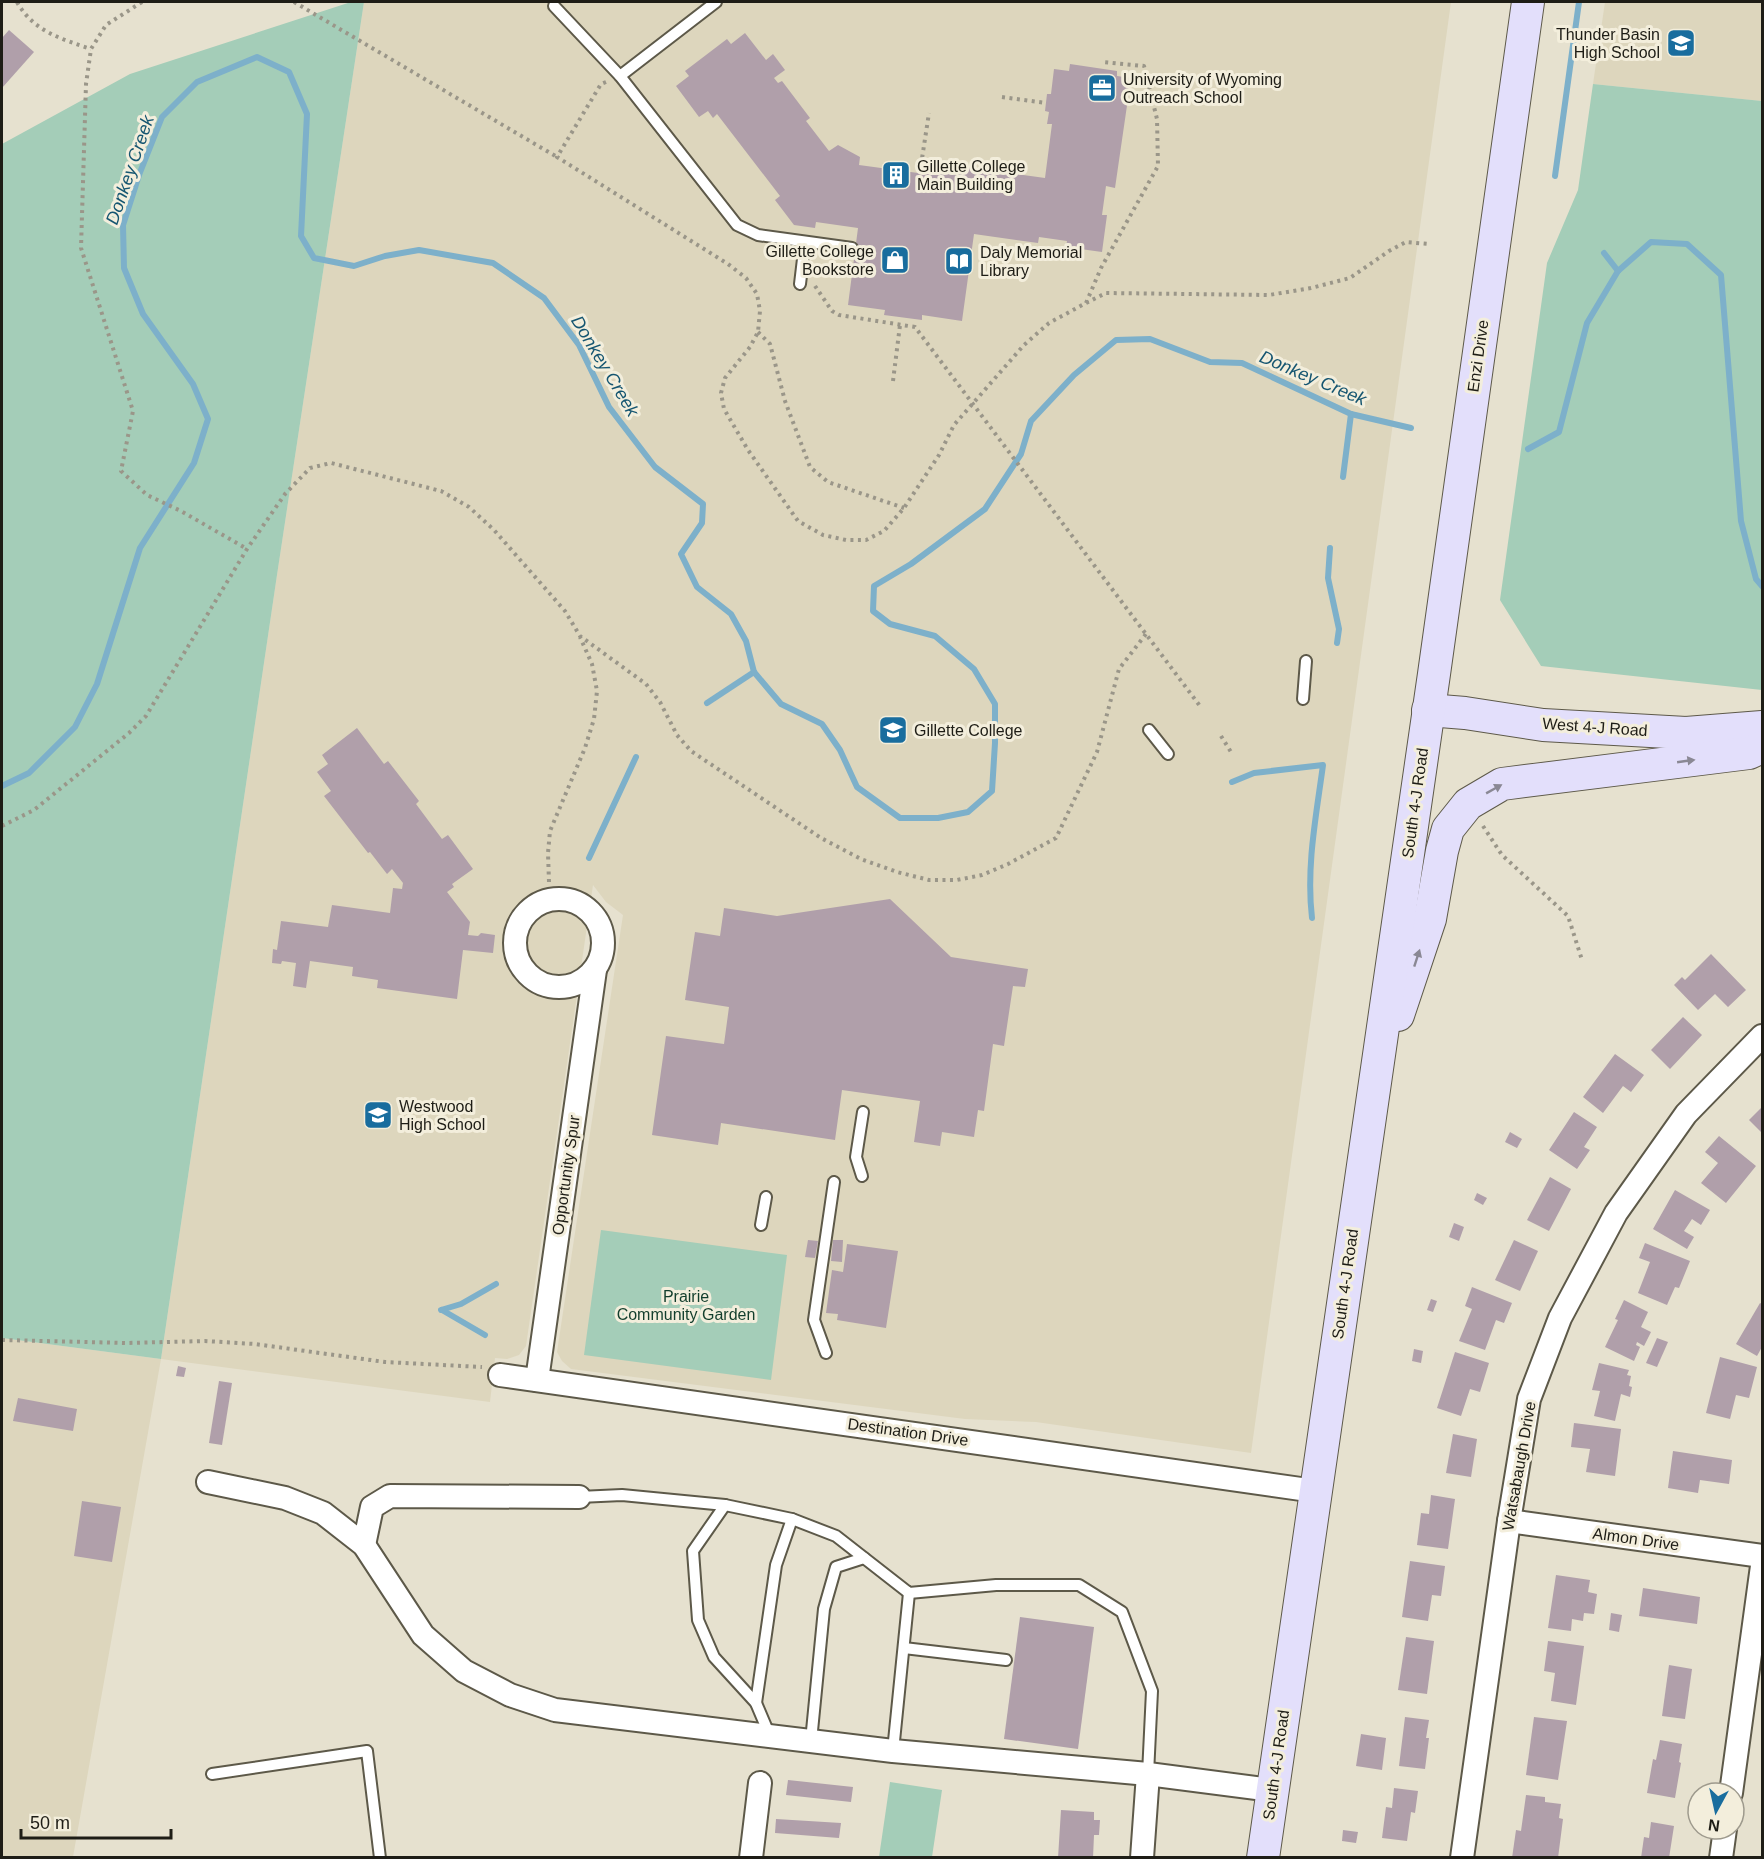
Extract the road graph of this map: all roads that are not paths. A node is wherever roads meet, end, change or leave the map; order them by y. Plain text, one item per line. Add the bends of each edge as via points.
1 (716, 2) edge
2 (1528, 2) edge
3 (554, 6) dead end
4 (620, 76) junction
5 (805, 242) junction
6 (852, 248) dead end
7 (800, 284) road end
8 (1306, 661) dead end
9 (1303, 699) dead end
10 (1428, 710) junction
11 (1762, 727) edge
12 (1149, 730) dead end
13 (1762, 747) edge
14 (1168, 754) dead end
15 (595, 970) dead end
16 (1762, 1036) edge
17 (1372, 1093) junction
18 (863, 1112) dead end
19 (862, 1176) dead end
20 (834, 1182) dead end
21 (766, 1197) dead end
22 (761, 1225) dead end
23 (826, 1353) dead end
24 (500, 1375) road end
25 (537, 1380) junction
26 (208, 1482) dead end
27 (1315, 1491) junction
28 (579, 1497) joint
29 (725, 1505) junction
30 (792, 1520) junction
31 (1509, 1521) junction
32 (364, 1545) junction
33 (1762, 1556) edge
34 (864, 1558) junction
35 (1762, 1566) edge
36 (909, 1593) junction
37 (904, 1648) junction
38 (1006, 1660) dead end
39 (756, 1703) junction
40 (770, 1736) junction
41 (811, 1741) junction
42 (893, 1751) junction
43 (212, 1774) dead end
44 (1148, 1774) junction
45 (1733, 1781) edge
46 (760, 1783) dead end
47 (1272, 1790) junction
48 (1724, 1841) edge
49 (380, 1857) edge
50 (751, 1857) edge
51 (1142, 1857) edge
52 (1263, 1857) edge
53 (1462, 1857) edge
54 (1722, 1857) edge

1 - 4 lane
2 - 10 main road, Enzi Drive
3 - 4 lane
4 - 5 lane via 737,225 759,235
5 - 6 lane
5 - 7 lane
8 - 9 lane
10 - 11 main road, West 4-J Road via 1543,725 1686,733
10 - 17 main road, South 4-J Road
12 - 14 lane
17 -> 13 main road via 1430,919 1448,829 1468,804 1502,784 1749,753
15 - 25 street, Opportunity Spur
16 - 31 street, Watsabaugh Drive via 1686,1114 1616,1213 1560,1318 1529,1399
17 - 27 main road, South 4-J Road
18 - 19 lane via 856,1157
20 - 23 lane via 814,1320
21 - 22 lane
24 - 25 street, Destination Drive
25 - 27 street, Destination Drive
26 - 32 street via 285,1498 323,1513
27 - 47 main road, South 4-J Road
28 - 29 lane via 622,1495
28 - 32 street via 390,1496 372,1507
29 - 30 lane
29 - 39 lane via 693,1551 698,1620 714,1657
30 - 34 lane via 836,1536
30 - 39 lane via 776,1565
31 - 33 street, Almon Drive
31 - 53 street, Watsabaugh Drive
32 - 40 street via 423,1635 464,1671 510,1695 555,1710
34 - 36 lane
34 - 41 lane via 836,1567 824,1609
35 - 45 street
36 - 37 lane
36 - 44 lane via 996,1585 1079,1585 1122,1612 1152,1691
37 - 38 lane
37 - 42 lane
39 - 40 lane
40 - 41 street
41 - 42 street
42 - 44 street
43 - 49 lane via 367,1751
44 - 47 street
44 - 51 street
46 - 50 street
47 - 52 main road, South 4-J Road
48 - 54 street

